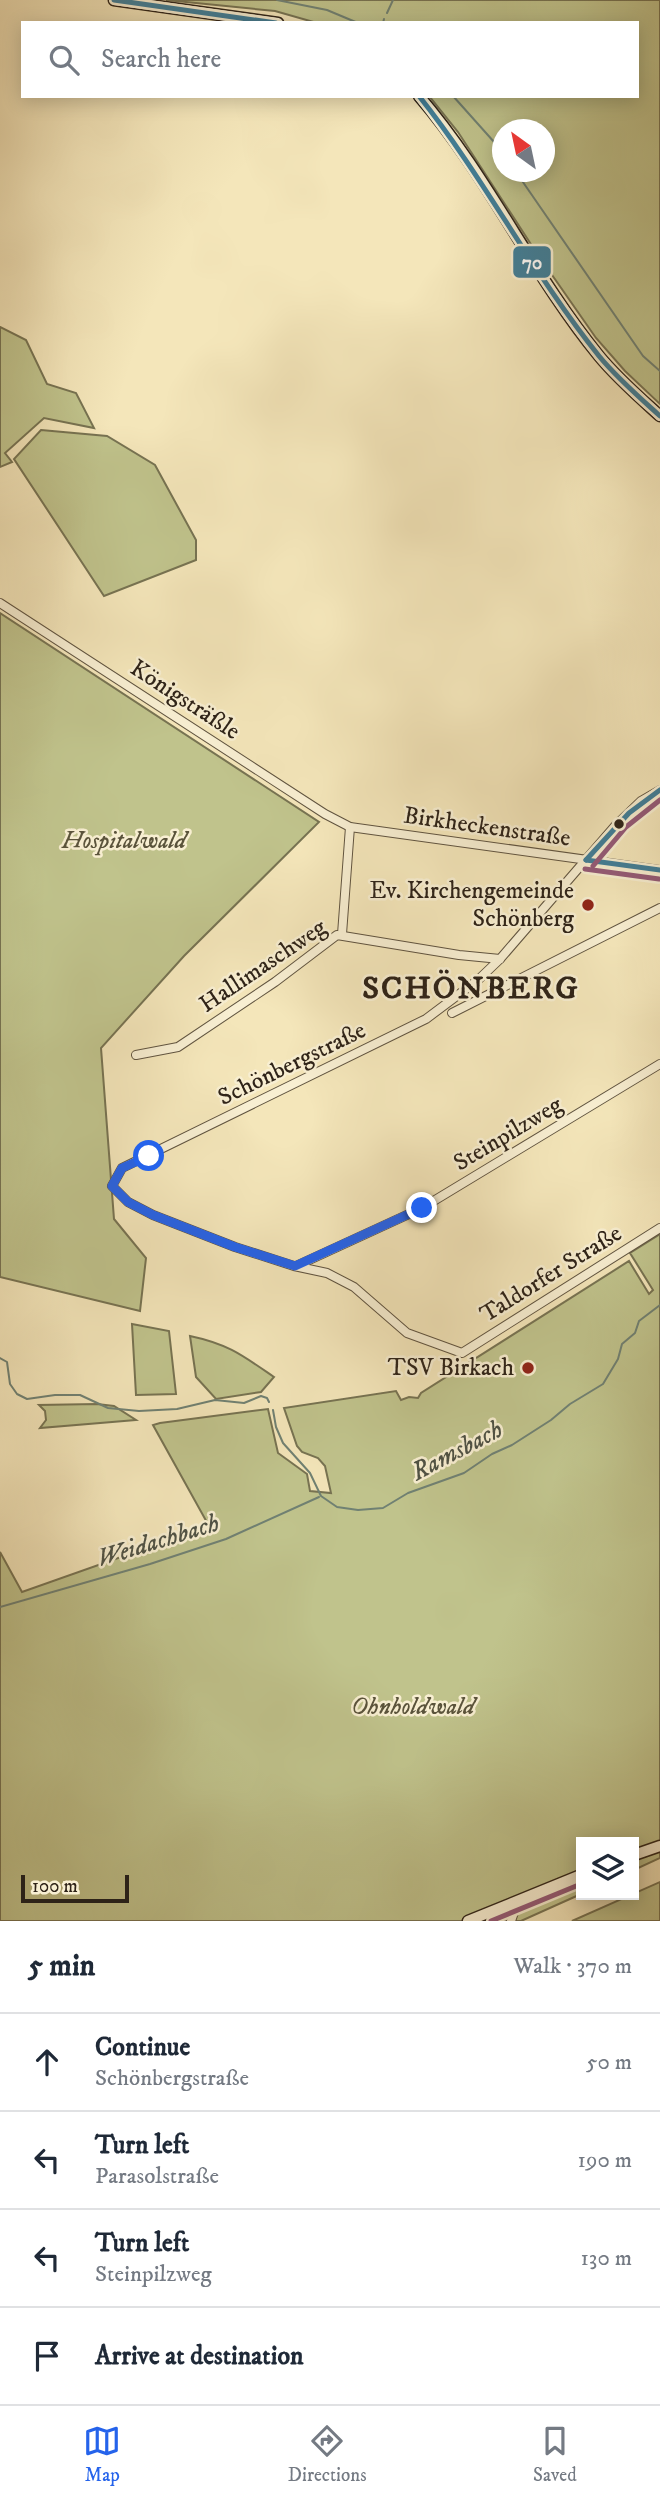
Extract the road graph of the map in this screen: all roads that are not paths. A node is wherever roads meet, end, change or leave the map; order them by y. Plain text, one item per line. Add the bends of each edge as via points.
1 (114, 0) edge
2 (264, 21) edge
3 (421, 98) edge
4 (660, 416) edge
5 (0, 603) edge
6 (660, 790) edge
7 (350, 827) junction
8 (586, 860) junction
9 (660, 870) edge
10 (660, 908) edge
11 (342, 934) junction
12 (499, 959) junction
13 (452, 1013) dead end
14 (136, 1055) dead end
15 (660, 1064) edge
16 (660, 1228) edge
17 (295, 1266) junction
18 (660, 1846) edge
19 (639, 1854) edge
20 (576, 1877) edge
21 (518, 1900) junction
22 (498, 1909) junction
23 (468, 1921) edge
24 (509, 1921) edge

1 - 2 main road
3 - 4 main road via 452,137 583,335 612,371
5 - 7 street, Königsträßle
6 - 8 street, Schönbergstraße via 641,801
7 - 8 street, Birkheckenstraße
7 - 11 street
8 - 9 street, Birkheckenstraße
8 - 12 street, Schönbergstraße
10 - 13 street
11 - 12 street, Hallimaschweg
11 - 14 street, Hallimaschweg via 178,1047
12 - 17 street, Schönbergstraße via 426,1019 122,1168 112,1186 128,1202 153,1215
15 - 17 street, Steinpilzweg via 422,1208
16 - 17 street, Taldorfer Straße via 462,1353 407,1333 354,1287 327,1273
18 - 19 main road
20 - 21 main road
21 - 22 main road
21 - 24 street
22 - 23 main road
22 - 24 street

